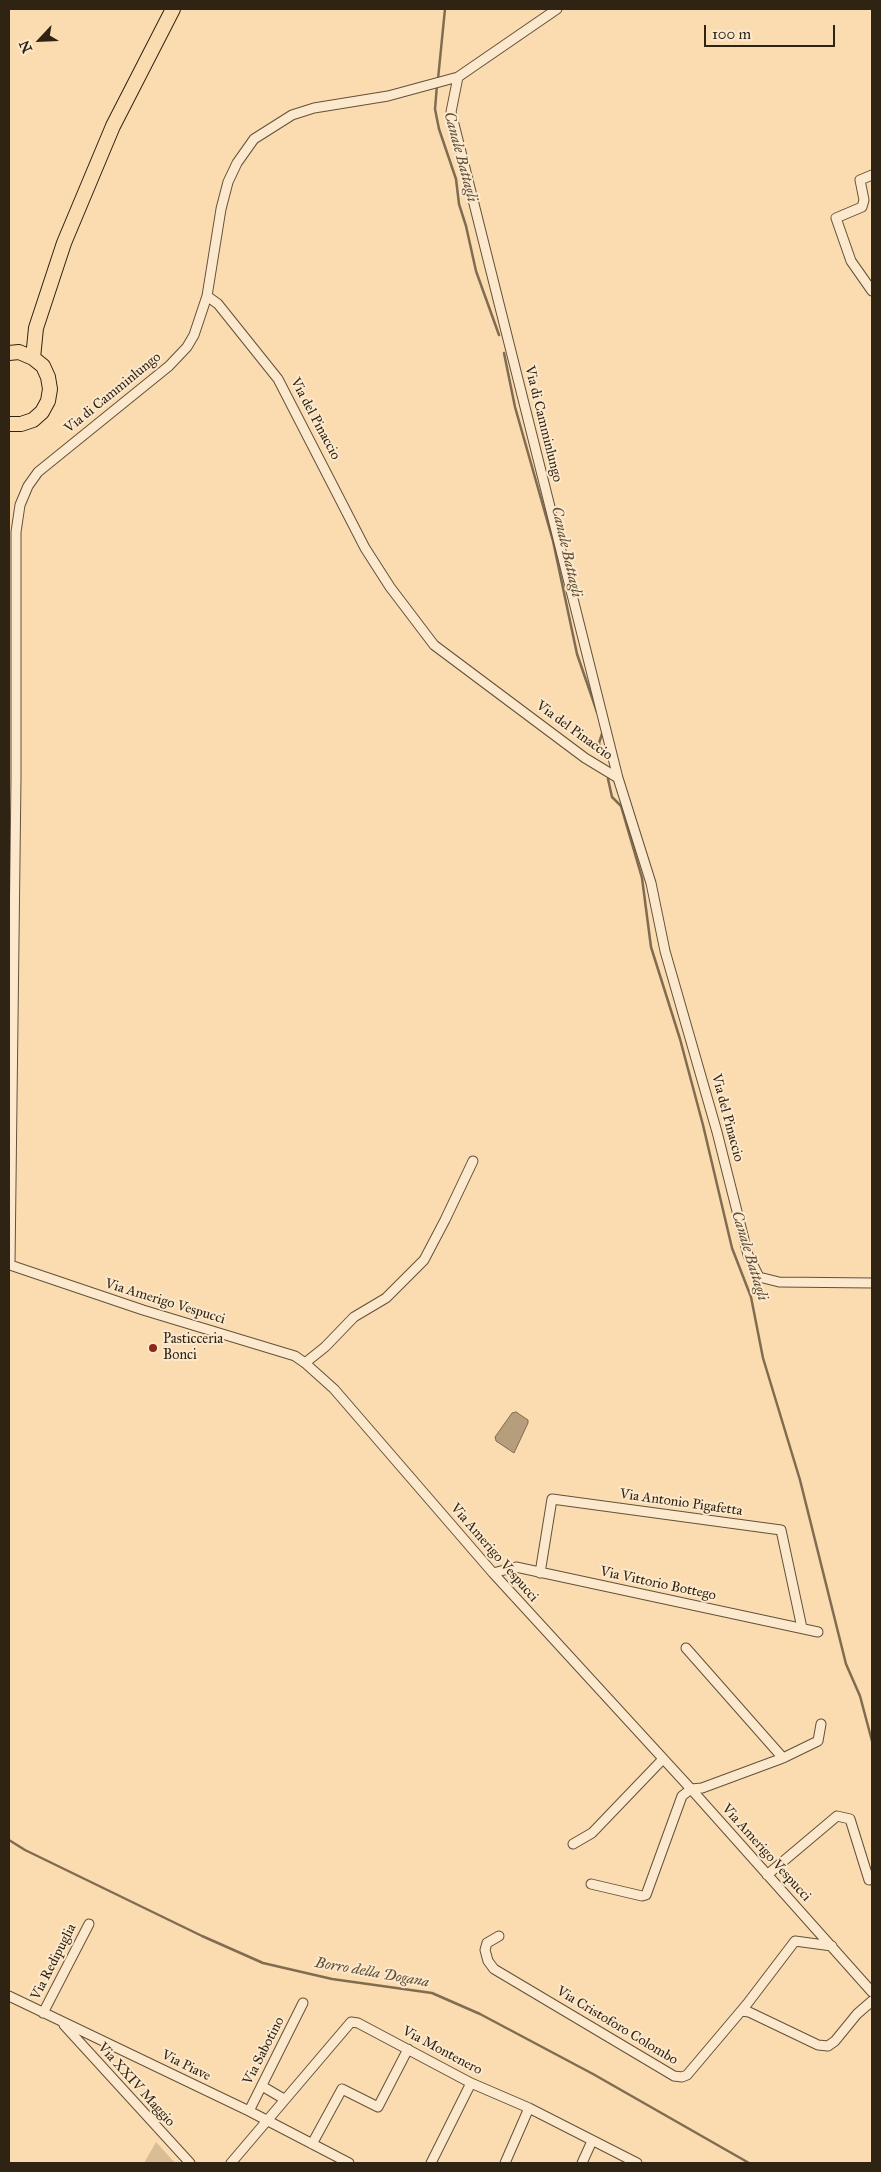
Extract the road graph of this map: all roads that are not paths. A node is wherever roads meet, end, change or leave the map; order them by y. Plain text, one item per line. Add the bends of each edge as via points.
1 (173, 9) edge
2 (557, 9) edge
3 (458, 77) junction
4 (872, 175) edge
5 (872, 291) edge
6 (207, 296) junction
7 (36, 328) junction
8 (14, 353) edge
9 (34, 358) junction
10 (9, 424) edge
11 (618, 778) junction
12 (473, 1161) dead end
13 (10, 1265) edge
14 (872, 1283) edge
15 (305, 1363) junction
16 (493, 1573) junction
17 (540, 1573) junction
18 (802, 1628) junction
19 (818, 1632) dead end
20 (686, 1648) dead end
21 (821, 1724) dead end
22 (783, 1758) junction
23 (662, 1760) junction
24 (691, 1789) junction
25 (573, 1844) dead end
26 (767, 1875) junction
27 (869, 1880) dead end
28 (591, 1884) dead end
29 (89, 1924) dead end
30 (499, 1936) dead end
31 (832, 1946) junction
32 (872, 1992) edge
33 (9, 1996) edge
34 (872, 2001) edge
35 (303, 2003) dead end
36 (741, 2011) junction
37 (43, 2013) junction
38 (62, 2024) junction
39 (408, 2049) junction
40 (471, 2083) junction
41 (262, 2086) junction
42 (284, 2099) junction
43 (529, 2108) junction
44 (249, 2111) junction
45 (266, 2120) junction
46 (592, 2141) junction
47 (312, 2144) junction
48 (190, 2163) edge
49 (231, 2163) edge
50 (350, 2163) edge
51 (431, 2163) edge
52 (505, 2163) edge
53 (582, 2163) edge
54 (637, 2163) edge

1 - 7 main road via 113,126 64,242
2 - 3 street, Via di Camminlungo
3 - 6 street, Via di Camminlungo via 388,96 314,108 292,115 254,139 228,182
3 - 11 street, Via di Camminlungo via 451,112
4 - 5 street via 860,180 864,200 862,207 836,218 851,261
6 - 11 street, Via del Pinaccio via 218,304 278,379 365,548 434,645 585,758
6 - 13 street, Via di Camminlungo via 187,347 169,366 38,472 20,505 16,532
7 - 8 main road
7 - 9 main road
8 - 9 main road
9 - 10 main road via 48,377 48,401 32,420
11 - 14 street, Via del Pinaccio via 651,883 665,951 748,1255 759,1277 778,1282
12 - 15 street via 424,1260 386,1298 354,1317
13 - 15 street, Via Amerigo Vespucci via 295,1356
15 - 16 street, Via Amerigo Vespucci via 334,1389
16 - 17 street, Via Vittorio Bottego via 516,1567
16 - 23 street, Via Amerigo Vespucci
17 - 18 street, Via Vittorio Bottego
17 - 18 street, Via Antonio Pigafetta via 552,1498 781,1530
18 - 19 street, Via Vittorio Bottego
20 - 22 street
21 - 22 street via 818,1741
22 - 24 street via 702,1788
23 - 24 street, Via Amerigo Vespucci
23 - 25 street via 592,1833
24 - 26 street, Via Amerigo Vespucci
24 - 28 street via 682,1796 646,1895
26 - 27 street via 837,1816 850,1819
26 - 31 street, Via Amerigo Vespucci
29 - 37 street, Via Redipuglia
30 - 36 street, Via Cristoforo Colombo via 487,1943 485,1950 494,1969 674,2076 682,2078 687,2074
31 - 32 street, Via Amerigo Vespucci
31 - 36 street, Via Cristoforo Colombo via 795,1941
33 - 37 street, Via Piave
34 - 36 street via 828,2046 818,2045
35 - 41 street, Via Sabotino
37 - 38 street, Via Piave
38 - 44 street, Via Piave
38 - 48 street, Via XXIV Maggio
39 - 40 street, Via Montenero
39 - 42 street, Via Montenero via 351,2022
39 - 47 street via 378,2107 342,2089
40 - 43 street, Via Montenero
40 - 51 street
41 - 42 street
41 - 44 street, Via Sabotino
42 - 45 street, Via Montenero
43 - 46 street, Via Montenero
43 - 52 street
44 - 45 street, Via Piave
45 - 47 street, Via Piave
45 - 49 street, Via Montenero
46 - 53 street
46 - 54 street, Via Montenero
47 - 50 street, Via Piave

